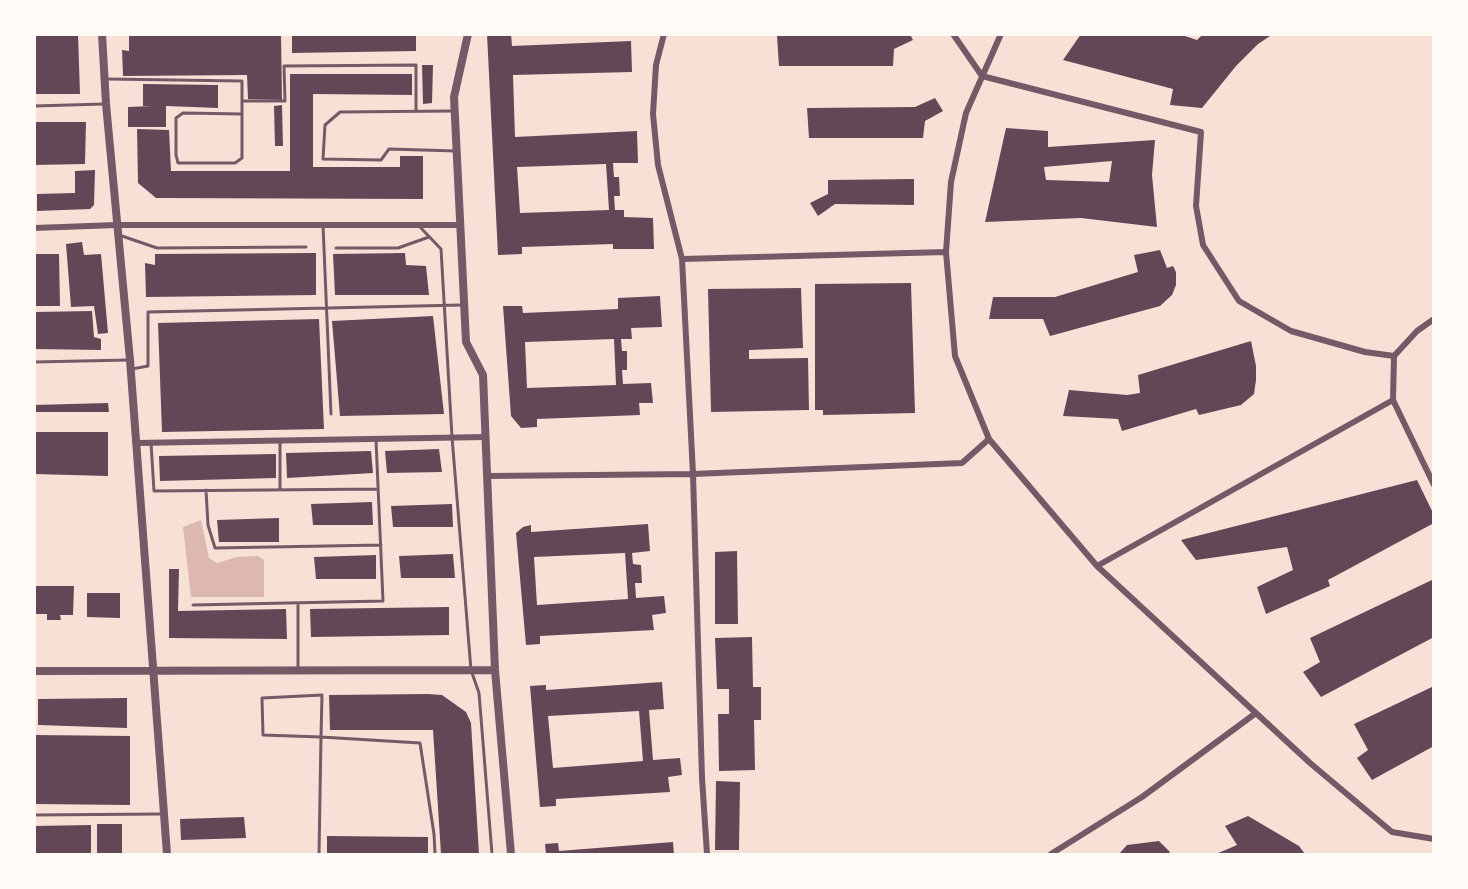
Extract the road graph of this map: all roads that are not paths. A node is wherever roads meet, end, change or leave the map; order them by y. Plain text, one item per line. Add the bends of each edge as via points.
1 (102, 34) edge
2 (468, 34) edge
3 (664, 34) edge
4 (953, 34) edge
5 (1001, 34) edge
6 (982, 76) junction
7 (105, 80) junction
8 (243, 101) junction
9 (106, 104) junction
10 (34, 106) edge
11 (416, 111) junction
12 (454, 111) junction
13 (242, 114) junction
14 (456, 151) junction
15 (117, 225) junction
16 (323, 225) junction
17 (419, 225) junction
18 (460, 225) junction
19 (34, 228) edge
20 (117, 235) junction
21 (429, 237) junction
22 (306, 247) dead end
23 (336, 248) dead end
24 (946, 252) junction
25 (682, 260) junction
26 (464, 305) junction
27 (444, 306) junction
28 (327, 308) junction
29 (1434, 319) edge
30 (1394, 356) junction
31 (130, 360) junction
32 (34, 362) edge
33 (130, 369) junction
34 (1393, 400) junction
35 (331, 414) dead end
36 (486, 436) junction
37 (452, 437) junction
38 (376, 439) junction
39 (280, 440) junction
40 (989, 440) junction
41 (136, 443) junction
42 (151, 443) junction
43 (693, 474) junction
44 (488, 476) junction
45 (1434, 485) edge
46 (378, 489) junction
47 (206, 490) junction
48 (280, 490) junction
49 (381, 545) junction
50 (1097, 567) junction
51 (298, 603) junction
52 (192, 605) dead end
53 (153, 670) junction
54 (298, 670) junction
55 (471, 670) junction
56 (495, 670) junction
57 (34, 671) edge
58 (1256, 713) junction
59 (321, 737) junction
60 (34, 814) edge
61 (164, 814) junction
62 (1434, 839) edge
63 (167, 855) edge
64 (319, 855) edge
65 (435, 855) edge
66 (492, 855) edge
67 (511, 855) edge
68 (707, 855) edge
69 (1052, 855) edge

1 - 7 street
2 - 12 street
3 - 25 street via 656,65 653,114 658,165
4 - 6 street
5 - 6 street
6 - 24 street via 966,113 951,182
6 - 30 street via 1201,132 1196,206 1203,245 1239,301 1291,331
7 - 8 lane via 243,81
7 - 9 street
8 - 11 lane via 285,101 284,66 416,65
8 - 13 lane
9 - 10 lane
9 - 15 street
11 - 12 lane
11 - 14 lane via 340,112 325,125 322,159 381,160 389,149
12 - 14 street
13 - 13 lane via 242,158 235,162 178,163 176,118 183,113
14 - 18 street
15 - 16 street
15 - 19 street
15 - 20 street
16 - 17 street
16 - 28 lane
17 - 18 street
17 - 21 lane
18 - 26 street
20 - 22 lane via 157,248
20 - 31 street
21 - 23 lane via 398,248
21 - 27 lane via 441,249
24 - 25 street
24 - 40 street via 956,356
25 - 43 street
26 - 27 lane
26 - 36 street via 466,342 483,375
27 - 28 lane
27 - 37 lane
28 - 33 lane via 148,312 148,366
28 - 35 lane
29 - 30 street
30 - 34 street
31 - 32 lane
31 - 33 street
33 - 41 street
34 - 45 street
34 - 50 street
36 - 37 street
36 - 44 street
37 - 38 street
37 - 55 lane
38 - 39 street
38 - 46 lane
39 - 42 street
39 - 48 lane
40 - 43 street via 963,462
40 - 50 street
41 - 42 street
41 - 53 street
42 - 47 lane via 154,491
43 - 44 street
43 - 68 street
44 - 56 street
46 - 48 lane
46 - 49 lane
47 - 48 lane
47 - 49 lane via 208,525 215,548
49 - 51 lane via 383,601
50 - 58 street
51 - 52 lane
51 - 54 lane
53 - 54 street
53 - 57 street
53 - 61 street
54 - 55 street
55 - 56 street
55 - 66 lane via 479,693
56 - 67 street
58 - 62 street via 1392,832
58 - 69 street via 1142,797
59 - 59 lane via 322,696 262,698 263,735
59 - 64 lane
59 - 65 lane via 420,743
60 - 61 lane
61 - 63 street

